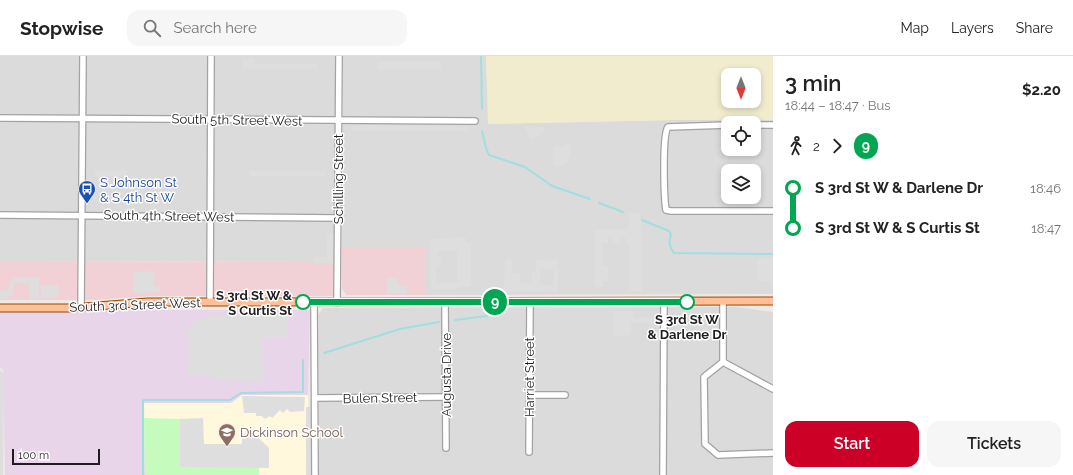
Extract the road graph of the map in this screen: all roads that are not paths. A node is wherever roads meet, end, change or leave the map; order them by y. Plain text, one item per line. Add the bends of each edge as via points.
1 (83, 56) edge
2 (211, 56) edge
3 (339, 56) edge
4 (0, 118) edge
5 (83, 118) junction
6 (211, 120) junction
7 (338, 121) junction
8 (475, 121) dead end
9 (721, 125) edge
10 (761, 125) edge
11 (773, 125) edge
12 (773, 211) edge
13 (0, 215) edge
14 (82, 215) junction
15 (211, 216) junction
16 (338, 218) junction
17 (773, 301) edge
18 (210, 302) junction
19 (314, 302) junction
20 (446, 302) junction
21 (530, 302) junction
22 (664, 302) junction
23 (723, 302) junction
24 (336, 303) junction
25 (0, 308) edge
26 (82, 308) junction
27 (722, 362) junction
28 (773, 389) edge
29 (529, 395) junction
30 (565, 395) dead end
31 (446, 397) junction
32 (315, 398) junction
33 (446, 448) dead end
34 (529, 452) dead end
35 (773, 453) edge
36 (315, 475) edge
37 (663, 475) edge

1 - 5 street
2 - 6 street
3 - 7 street, Schilling Street
4 - 5 street, South 5th Street West
5 - 6 street, South 5th Street West
5 - 14 street
6 - 7 street, South 5th Street West
6 - 15 street
7 - 8 street, South 5th Street West
7 - 16 street, Schilling Street
9 - 12 street via 668,127 666,130 666,210
10 - 11 street
13 - 14 street, South 4th Street West
14 - 15 street, South 4th Street West
14 - 26 street
15 - 16 street, South 4th Street West
15 - 18 street
16 - 24 street, Schilling Street
17 - 23 main road, South 3rd Street West
18 - 19 main road, South 3rd Street West
18 - 26 main road, South 3rd Street West via 148,302
19 - 24 main road, South 3rd Street West
19 - 32 street
20 - 21 main road, South 3rd Street West
20 - 24 main road, South 3rd Street West
20 - 31 street, Augusta Drive
21 - 22 main road, South 3rd Street West
21 - 29 street, Harriet Street
22 - 23 main road, South 3rd Street West
22 - 37 street
23 - 27 street
25 - 26 main road, South 3rd Street West
27 - 28 street
27 - 35 street via 704,377 705,444 718,455
29 - 30 street
29 - 34 street, Harriet Street
31 - 32 street, Bulen Street
31 - 33 street, Augusta Drive
32 - 36 street

